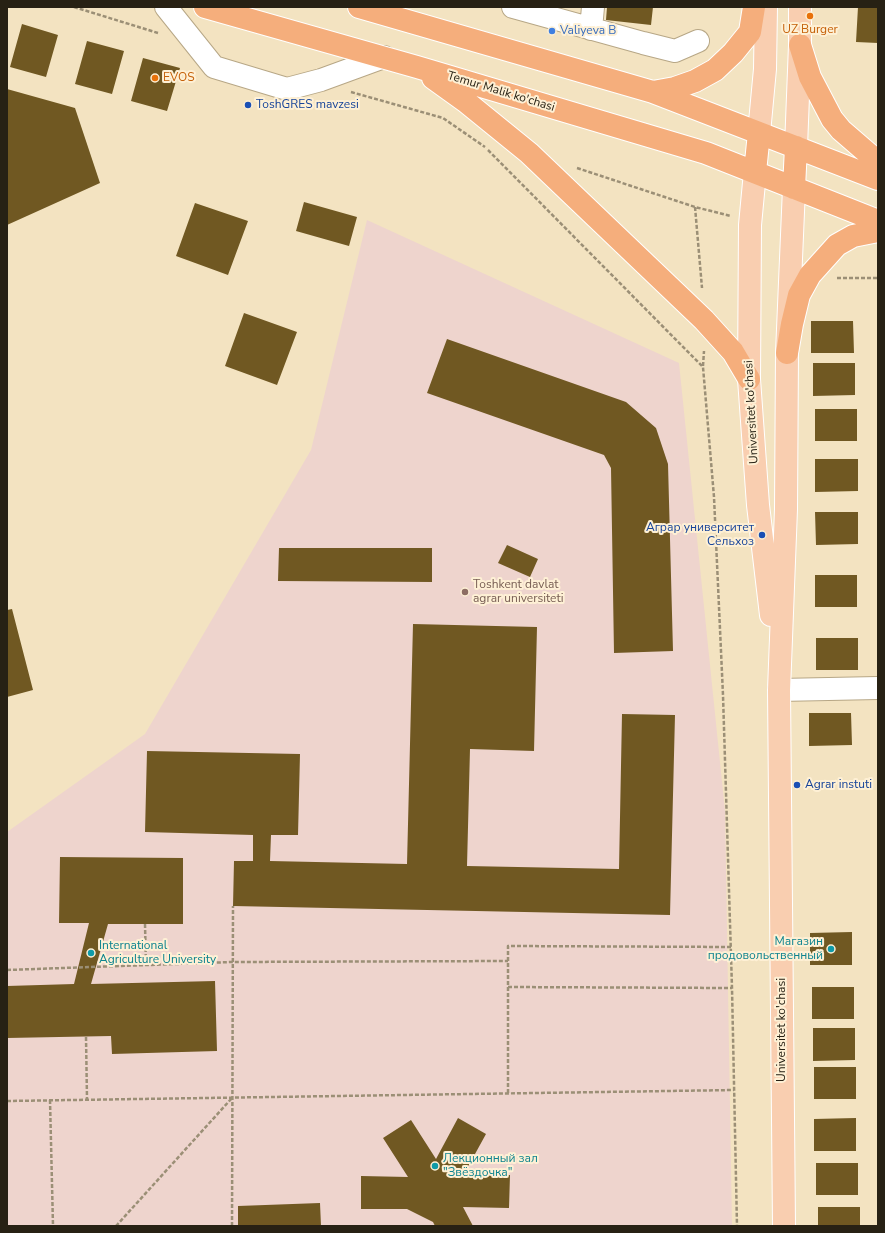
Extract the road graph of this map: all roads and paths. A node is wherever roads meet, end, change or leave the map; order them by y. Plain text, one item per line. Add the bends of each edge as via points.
1 (166, 7) edge
2 (206, 7) edge
3 (359, 7) edge
4 (513, 7) edge
5 (593, 7) edge
6 (754, 7) edge
7 (766, 7) edge
8 (800, 7) edge
9 (591, 29) junction
10 (698, 41) dead end
11 (800, 45) junction
12 (384, 57) junction
13 (417, 67) junction
14 (653, 92) junction
15 (759, 133) junction
16 (796, 147) junction
17 (488, 149) dead end
18 (878, 162) edge
19 (755, 172) junction
20 (878, 179) edge
21 (794, 188) junction
22 (878, 221) edge
23 (878, 231) edge
24 (787, 353) junction
25 (749, 379) junction
26 (878, 688) edge
27 (780, 690) junction
28 (233, 906) dead end
29 (145, 924) dead end
30 (731, 947) junction
31 (508, 961) junction
32 (232, 962) junction
33 (146, 966) junction
34 (7, 970) edge
35 (508, 987) junction
36 (732, 988) junction
37 (86, 1036) dead end
38 (734, 1090) junction
39 (508, 1093) junction
40 (232, 1097) junction
41 (50, 1100) junction
42 (87, 1100) junction
43 (7, 1101) edge
44 (53, 1226) edge
45 (116, 1226) edge
46 (232, 1226) edge
47 (737, 1226) edge
48 (784, 1226) edge

1 - 12 street via 214,67 287,90
2 - 12 highway, Temur Malik ko'chasi
3 - 14 highway
4 - 9 street
5 - 9 street
6 - 14 highway via 750,32 715,70 695,81
7 - 15 main road via 765,70
8 - 11 main road
9 - 10 street via 675,51
11 - 16 main road
11 - 18 highway via 810,77 832,119
12 - 13 highway, Temur Malik ko'chasi
13 - 19 highway, Temur Malik ko'chasi via 706,153
13 - 25 highway via 465,101 529,153 704,320 733,352
14 - 15 highway
15 - 16 highway
15 - 19 highway, Universitet ko'chasi
16 - 20 highway
16 - 21 highway
17 - 30 path via 703,367 714,497
19 - 21 highway, Temur Malik ko'chasi
19 - 25 main road, Universitet ko'chasi via 750,225
21 - 22 highway, Temur Malik ko'chasi
21 - 24 main road, Universitet ko'chasi
23 - 24 highway via 853,236 837,244 810,275 799,295
24 - 27 main road, Universitet ko'chasi via 786,509
25 - 27 main road, Universitet ko'chasi via 758,505
26 - 27 street
27 - 48 main road, Universitet ko'chasi
28 - 32 path
29 - 33 path
30 - 31 path via 508,946
30 - 36 path
31 - 32 path
31 - 35 path
32 - 33 path
32 - 40 path
33 - 34 path
35 - 36 path
35 - 39 path
36 - 38 path
37 - 42 path
38 - 39 path
38 - 47 path
39 - 40 path
40 - 42 path
40 - 45 path
40 - 46 path
41 - 42 path
41 - 43 path
41 - 44 path

